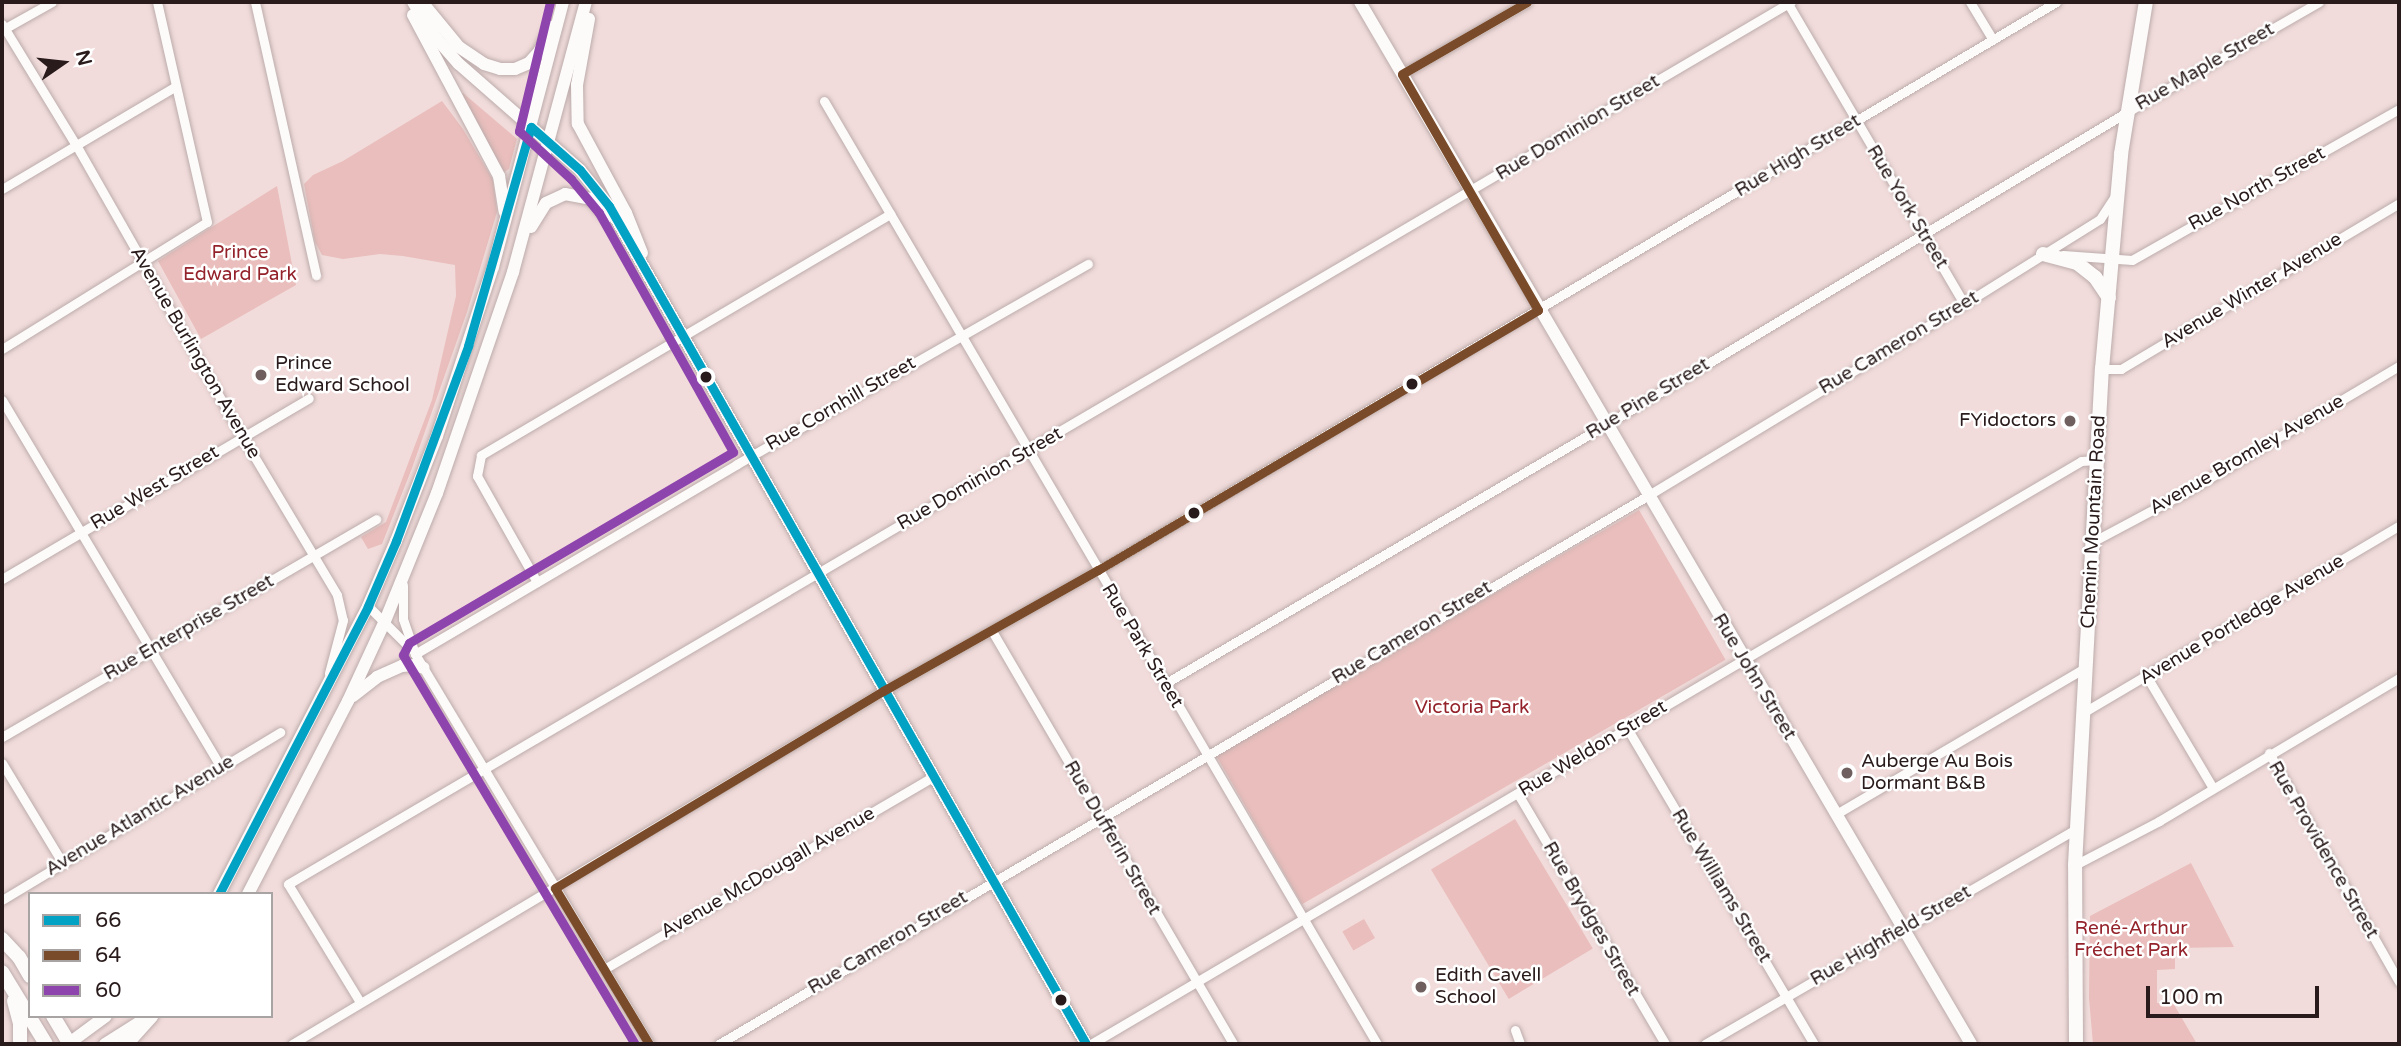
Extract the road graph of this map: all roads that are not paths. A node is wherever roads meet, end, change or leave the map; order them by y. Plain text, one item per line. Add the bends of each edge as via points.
1 (52, 2) edge
2 (157, 2) edge
3 (256, 2) edge
4 (407, 2) edge
5 (413, 2) edge
6 (422, 2) edge
7 (563, 2) edge
8 (586, 2) edge
9 (593, 2) edge
10 (1360, 2) edge
11 (1527, 2) edge
12 (1789, 2) edge
13 (1970, 2) edge
14 (2056, 2) edge
15 (2146, 2) edge
16 (2319, 2) edge
17 (3, 28) edge
18 (1993, 40) junction
19 (1402, 74) junction
20 (176, 86) junction
21 (824, 101) dead end
22 (2399, 109) edge
23 (2127, 111) junction
24 (1856, 121) junction
25 (531, 127) junction
26 (548, 142) junction
27 (76, 145) junction
28 (2, 189) edge
29 (1470, 192) junction
30 (2118, 193) junction
31 (2399, 203) edge
32 (890, 214) junction
33 (506, 221) junction
34 (1923, 233) junction
35 (2043, 254) junction
36 (2113, 257) junction
37 (144, 262) junction
38 (1088, 264) dead end
39 (513, 272) junction
40 (316, 275) dead end
41 (650, 276) junction
42 (2109, 298) junction
43 (1964, 304) junction
44 (1538, 310) junction
45 (961, 336) junction
46 (684, 338) junction
47 (2, 349) edge
48 (2399, 366) edge
49 (2102, 369) junction
50 (309, 398) dead end
51 (2, 400) edge
52 (1607, 424) junction
53 (242, 436) junction
54 (1028, 452) junction
55 (750, 456) junction
56 (2098, 460) junction
57 (1647, 496) junction
58 (376, 519) dead end
59 (2399, 526) edge
60 (81, 532) junction
61 (2094, 541) junction
62 (314, 555) junction
63 (1098, 570) junction
64 (816, 574) junction
65 (404, 576) junction
66 (2, 579) edge
67 (537, 582) junction
68 (368, 606) junction
69 (385, 621) junction
70 (992, 631) junction
71 (152, 649) junction
72 (415, 654) junction
73 (1744, 660) junction
74 (424, 668) junction
75 (2085, 668) junction
76 (2147, 677) junction
77 (2399, 678) edge
78 (1166, 683) junction
79 (883, 691) junction
80 (324, 692) junction
81 (348, 701) junction
82 (2084, 712) junction
83 (1627, 728) junction
84 (280, 732) dead end
85 (2, 737) edge
86 (2269, 753) junction
87 (1206, 754) junction
88 (2, 763) edge
89 (221, 767) junction
90 (485, 771) junction
91 (932, 777) junction
92 (2213, 788) junction
93 (1518, 794) junction
94 (1836, 814) junction
95 (1101, 819) junction
96 (2077, 828) junction
97 (62, 862) junction
98 (2076, 865) junction
99 (993, 880) junction
100 (555, 888) junction
101 (220, 892) edge
102 (249, 892) edge
103 (2, 900) edge
104 (1303, 919) junction
105 (1903, 931) junction
106 (2, 939) edge
107 (604, 969) junction
108 (2, 972) edge
109 (28, 973) edge
110 (2399, 982) edge
111 (1196, 983) junction
112 (10, 986) junction
113 (1787, 995) junction
114 (360, 1002) junction
115 (28, 1015) edge
116 (30, 1018) edge
117 (54, 1018) edge
118 (103, 1018) edge
119 (147, 1018) edge
120 (148, 1018) edge
121 (1515, 1030) dead end
122 (20, 1044) edge
123 (46, 1044) edge
124 (69, 1044) edge
125 (105, 1044) edge
126 (126, 1044) edge
127 (292, 1044) edge
128 (649, 1044) edge
129 (719, 1044) edge
130 (1088, 1044) edge
131 (1233, 1044) edge
132 (1377, 1044) edge
133 (1520, 1044) edge
134 (1665, 1044) edge
135 (1705, 1044) edge
136 (1814, 1044) edge
137 (1971, 1044) edge
138 (2076, 1044) edge

1 - 17 street
2 - 20 street
3 - 40 street
4 - 33 main road via 499,176
5 - 25 main road via 448,53
6 - 7 main road via 459,47 484,64 508,70 535,58
7 - 25 main road
8 - 26 main road
9 - 41 main road via 577,85 578,124 626,213
10 - 19 main road, Rue John Street
11 - 19 street
12 - 24 street, Rue York Street
12 - 29 street, Rue Dominion Street
13 - 18 street
14 - 18 street, Rue High Street
15 - 23 main road, Chemin Mountain Road
16 - 23 street, Rue Maple Street
17 - 27 street, Avenue Burlington Avenue
18 - 24 street, Rue High Street
19 - 29 main road, Rue John Street
20 - 27 street
20 - 37 street via 207,222
21 - 32 street, Rue Park Street
22 - 36 street, Rue North Street via 2132,260
23 - 30 main road, Chemin Mountain Road
23 - 34 street, Rue Pine Street
24 - 34 street, Rue York Street
24 - 44 street, Rue High Street
25 - 26 main road
25 - 33 main road
26 - 39 main road
26 - 41 main road via 595,186
27 - 28 street
27 - 37 street, Avenue Burlington Avenue
29 - 44 main road, Rue John Street
29 - 54 street, Rue Dominion Street
30 - 35 street, Rue Cameron Street via 2100,219
30 - 36 main road, Chemin Mountain Road
31 - 49 street, Avenue Winter Avenue via 2121,369
32 - 45 street, Rue Park Street
32 - 46 street via 711,317
33 - 68 main road via 436,436
34 - 43 street, Rue York Street
34 - 52 street, Rue Pine Street
35 - 36 street
35 - 42 main road via 2077,263 2095,276
35 - 43 street, Rue Cameron Street
36 - 42 main road, Chemin Mountain Road
37 - 47 street
37 - 53 street, Avenue Burlington Avenue
38 - 45 street, Rue Cornhill Street
39 - 41 main road via 541,208 555,197 570,194 597,204
39 - 65 main road via 464,422
41 - 46 main road
42 - 49 main road, Chemin Mountain Road
43 - 57 street, Rue Cameron Street
44 - 52 main road, Rue John Street
44 - 63 street, Rue High Street
45 - 54 street, Rue Park Street
45 - 55 street, Rue Cornhill Street
46 - 55 main road
46 - 67 street via 481,455 477,476
48 - 61 street, Avenue Bromley Avenue
49 - 56 main road, Chemin Mountain Road
50 - 53 street, Rue West Street
51 - 60 street
52 - 57 main road, Rue John Street
52 - 78 street, Rue Pine Street
53 - 60 street, Rue West Street
53 - 62 street, Avenue Burlington Avenue
54 - 63 street, Rue Park Street
54 - 64 street, Rue Dominion Street
55 - 64 main road
55 - 67 street, Rue Cornhill Street
56 - 61 main road, Chemin Mountain Road
56 - 73 street, Rue Weldon Street via 2081,461
57 - 73 main road, Rue John Street
57 - 87 street, Rue Cameron Street
58 - 62 street, Rue Enterprise Street
59 - 76 street, Avenue Portledge Avenue
60 - 66 street, Rue West Street
60 - 71 street
61 - 75 main road, Chemin Mountain Road
62 - 71 street, Rue Enterprise Street
62 - 80 street, Avenue Burlington Avenue via 337,595 343,620
63 - 70 street, Rue High Street
63 - 78 street, Rue Park Street
64 - 79 main road
64 - 90 street, Rue Dominion Street
65 - 69 main road
65 - 72 street via 403,614
67 - 72 street, Rue Cornhill Street
68 - 69 street
68 - 80 main road
69 - 72 street
69 - 81 main road
70 - 79 street, Rue High Street
70 - 95 street, Rue Dufferin Street
71 - 85 street, Rue Enterprise Street
71 - 89 street
72 - 74 street
73 - 83 street, Rue Weldon Street
73 - 94 main road, Rue John Street
74 - 81 main road via 407,665 377,677
74 - 90 street
75 - 82 main road, Chemin Mountain Road
75 - 94 street
76 - 82 street, Avenue Portledge Avenue
76 - 92 street
77 - 86 street
78 - 87 street, Rue Park Street
79 - 91 main road
79 - 100 street, Rue High Street
80 - 101 main road
81 - 102 main road
82 - 96 main road, Chemin Mountain Road
83 - 93 street, Rue Weldon Street
83 - 113 street, Rue Williams Street
84 - 89 street, Avenue Atlantic Avenue
86 - 92 street
86 - 110 street, Rue Providence Street
87 - 95 street, Rue Cameron Street
87 - 104 street, Rue Park Street
88 - 97 street
89 - 97 street, Avenue Atlantic Avenue
90 - 100 street
90 - 114 street, Rue Dominion Street via 288,884
91 - 99 main road
91 - 107 street, Avenue McDougall Avenue
92 - 98 street
93 - 104 street, Rue Weldon Street
93 - 134 street, Rue Brydges Street
94 - 105 main road, Rue John Street
95 - 99 street, Rue Cameron Street
95 - 111 street, Rue Dufferin Street
96 - 98 main road, Chemin Mountain Road
96 - 105 street, Rue Highfield Street
97 - 103 street, Avenue Atlantic Avenue
98 - 138 main road, Chemin Mountain Road
99 - 129 street, Rue Cameron Street
99 - 130 main road
100 - 107 street
100 - 114 street, Rue High Street
104 - 111 street, Rue Weldon Street
104 - 132 street, Rue Park Street
105 - 113 street, Rue Highfield Street
105 - 137 main road, Rue John Street
106 - 109 main road
107 - 128 street
108 - 112 main road
111 - 130 street, Rue Weldon Street
111 - 131 street, Rue Dufferin Street
112 - 115 main road
112 - 122 main road via 20,1023
113 - 135 street, Rue Highfield Street
113 - 136 street, Rue Williams Street
114 - 127 street, Rue High Street
116 - 123 main road
117 - 124 main road
118 - 124 main road
119 - 125 main road
120 - 126 main road
121 - 133 street

